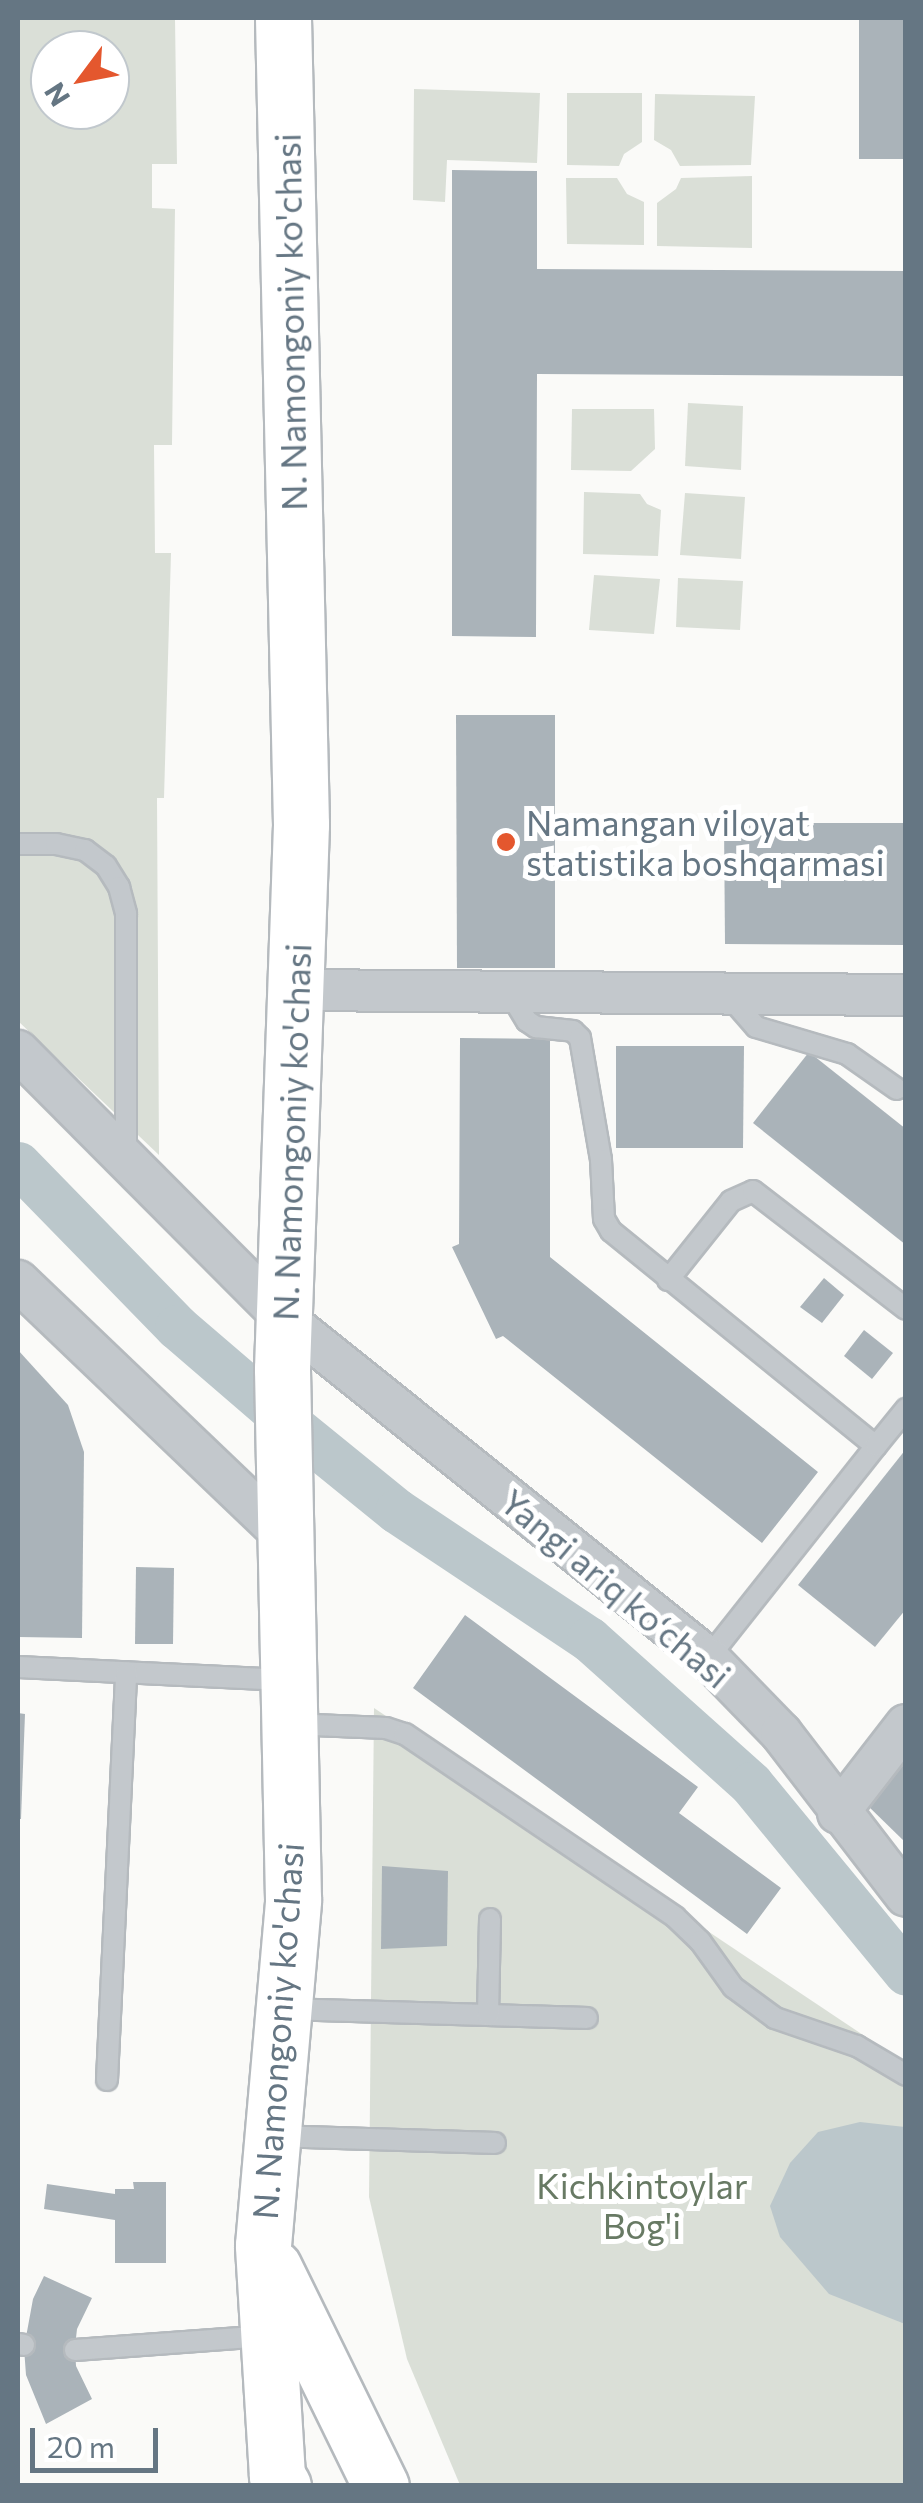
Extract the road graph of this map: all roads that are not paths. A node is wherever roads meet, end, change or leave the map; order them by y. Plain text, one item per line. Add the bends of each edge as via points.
1 (283, 18) edge
2 (18, 844) edge
3 (296, 990) junction
4 (510, 993) junction
5 (906, 994) edge
6 (729, 996) junction
7 (18, 1052) edge
8 (897, 1089) dead end
9 (126, 1163) junction
10 (18, 1280) edge
11 (668, 1280) junction
12 (906, 1309) edge
13 (284, 1344) junction
14 (906, 1409) edge
15 (876, 1446) junction
16 (283, 1510) junction
17 (708, 1658) junction
18 (18, 1667) edge
19 (126, 1672) junction
20 (287, 1702) junction
21 (906, 1725) edge
22 (838, 1814) junction
23 (906, 1896) edge
24 (490, 1919) dead end
25 (284, 2009) junction
26 (488, 2016) junction
27 (586, 2018) dead end
28 (906, 2075) edge
29 (107, 2080) dead end
30 (272, 2136) junction
31 (496, 2143) dead end
32 (263, 2245) junction
33 (268, 2336) junction
34 (75, 2350) dead end
35 (283, 2486) edge
36 (381, 2486) edge

1 - 3 main road, N. Namongoniy ko'chasi via 301,804
2 - 9 lane via 85,850 119,887 126,914
3 - 4 street
3 - 13 main road, N. Namongoniy ko'chasi
4 - 6 street
4 - 11 lane via 536,1027 572,1030 580,1038 602,1160 604,1219
5 - 6 street
6 - 8 lane via 756,1027 847,1054
7 - 9 street, Yangi ariq ko‘chasi
9 - 13 street, Yangi ariq ko‘chasi
10 - 16 street
11 - 12 lane via 731,1201 753,1191
11 - 15 lane
13 - 16 main road, N. Namongoniy ko'chasi
13 - 17 street, Yangi ariq ko‘chasi
14 - 15 lane
15 - 17 lane
16 - 20 main road, N. Namongoniy ko'chasi
17 - 22 street, Yangi ariq ko‘chasi via 781,1732
18 - 19 lane
19 - 20 lane
19 - 29 lane
20 - 25 main road, N. Namongoniy ko'chasi via 293,1899
20 - 28 lane via 405,1734 675,1918 733,1987 775,2018 857,2046
21 - 22 street
22 - 23 street, Yangi ariq ko‘chasi
24 - 26 lane
25 - 26 lane
25 - 30 main road, N. Namongoniy ko'chasi
26 - 27 lane
30 - 31 lane
30 - 32 main road, N. Namongoniy ko'chasi
32 - 33 main road, N. Namongoniy ko'chasi
32 - 36 main road
33 - 34 lane
33 - 35 main road, N. Namongoniy ko'chasi via 276,2476

